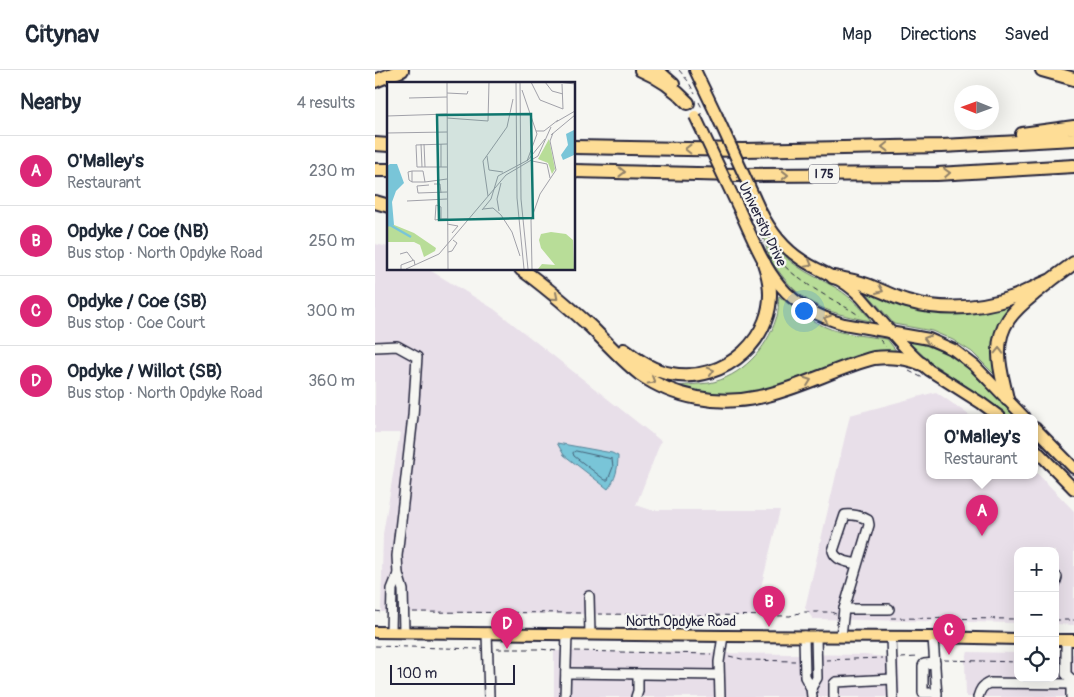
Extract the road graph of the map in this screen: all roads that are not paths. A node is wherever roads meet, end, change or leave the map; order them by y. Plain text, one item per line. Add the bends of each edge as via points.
1 (402, 70) edge
2 (641, 70) edge
3 (657, 70) edge
4 (695, 70) edge
5 (1042, 70) edge
6 (1074, 80) edge
7 (375, 81) edge
8 (689, 103) junction
9 (1074, 127) edge
10 (1074, 139) edge
11 (942, 146) junction
12 (575, 147) edge
13 (1074, 166) edge
14 (575, 171) edge
15 (764, 263) junction
16 (1074, 263) edge
17 (522, 270) edge
18 (833, 277) junction
19 (1049, 281) junction
20 (589, 326) junction
21 (892, 332) junction
22 (375, 347) edge
23 (921, 364) junction
24 (1007, 399) junction
25 (996, 414) edge
26 (1021, 414) edge
27 (1038, 431) edge
28 (1038, 452) edge
29 (1074, 468) edge
30 (1074, 489) edge
31 (857, 564) junction
32 (398, 574) junction
33 (589, 596) dead end
34 (844, 613) junction
35 (889, 613) road end
36 (375, 632) edge
37 (391, 632) junction
38 (404, 632) junction
39 (487, 634) junction
40 (567, 634) junction
41 (589, 634) junction
42 (723, 636) junction
43 (804, 636) junction
44 (816, 636) junction
45 (841, 636) junction
46 (891, 637) junction
47 (933, 637) junction
48 (1014, 639) edge
49 (1065, 640) edge
50 (935, 661) junction
51 (567, 673) junction
52 (638, 674) junction
53 (719, 675) junction
54 (892, 679) junction
55 (1072, 680) edge
56 (811, 692) edge
57 (937, 695) edge
58 (489, 697) edge
59 (565, 697) edge
60 (636, 697) edge
61 (720, 697) edge
62 (834, 697) edge
63 (893, 697) edge
64 (978, 697) edge
65 (1071, 697) edge

1 - 7 highway
2 - 8 highway via 665,82
3 - 8 main road, University Drive via 676,86
4 -> 18 main road, University Drive, bridge via 771,230 792,253
5 - 6 highway
8 - 15 main road, University Drive, bridge via 700,116
9 - 11 highway
10 - 11 highway, I 75
11 -> 12 highway, I 75 via 743,150
14 -> 13 highway, I 75 via 737,175 937,174
20 -> 15 highway via 639,362 656,370 690,375 719,369 743,353 765,322 770,292
21 -> 15 main road, University Drive via 844,324 811,312 790,297
16 - 19 highway
17 -> 20 highway
18 -> 19 highway via 869,285 915,303 941,307 997,302
18 - 21 main road, University Drive via 861,297
24 -> 19 highway via 999,363 1001,335 1017,308
20 -> 23 highway via 649,380 676,392 706,399 736,400 768,395 874,358 905,358
21 - 23 main road, University Drive
24 -> 21 main road, University Drive via 975,366 953,350 929,339
22 - 32 street via 397,346 417,357 397,556
23 - 25 main road, University Drive
24 - 26 main road, University Drive
27 - 29 main road
28 - 30 main road
31 - 31 street via 869,525 865,518 849,514 845,515 833,551 837,559
31 - 34 street
32 - 37 street via 392,589
32 - 38 street via 403,590
33 - 41 street
34 - 35 street
34 - 45 street
36 - 37 main road, North Opdyke Road
37 - 38 main road, North Opdyke Road
38 - 39 main road, North Opdyke Road
39 - 40 main road, North Opdyke Road
39 - 58 street
40 - 41 main road, North Opdyke Road
40 - 51 street
41 - 42 main road, North Opdyke Road
42 - 43 main road, North Opdyke Road
42 - 53 street
43 - 44 main road, North Opdyke Road
43 - 56 street via 805,677
44 - 45 main road, North Opdyke Road
44 - 56 street via 817,678
45 - 46 main road, North Opdyke Road
46 - 47 main road, North Opdyke Road
46 - 54 street
47 - 48 main road, North Opdyke Road
47 - 50 street
49 - 55 street via 1067,674
50 - 57 street
50 - 57 street via 923,666 923,693
51 - 52 street
51 - 59 street
52 - 53 street
52 - 60 street
53 - 61 street
54 - 62 street via 836,682
54 - 63 street
55 - 64 street via 989,683 979,691
55 - 65 street

